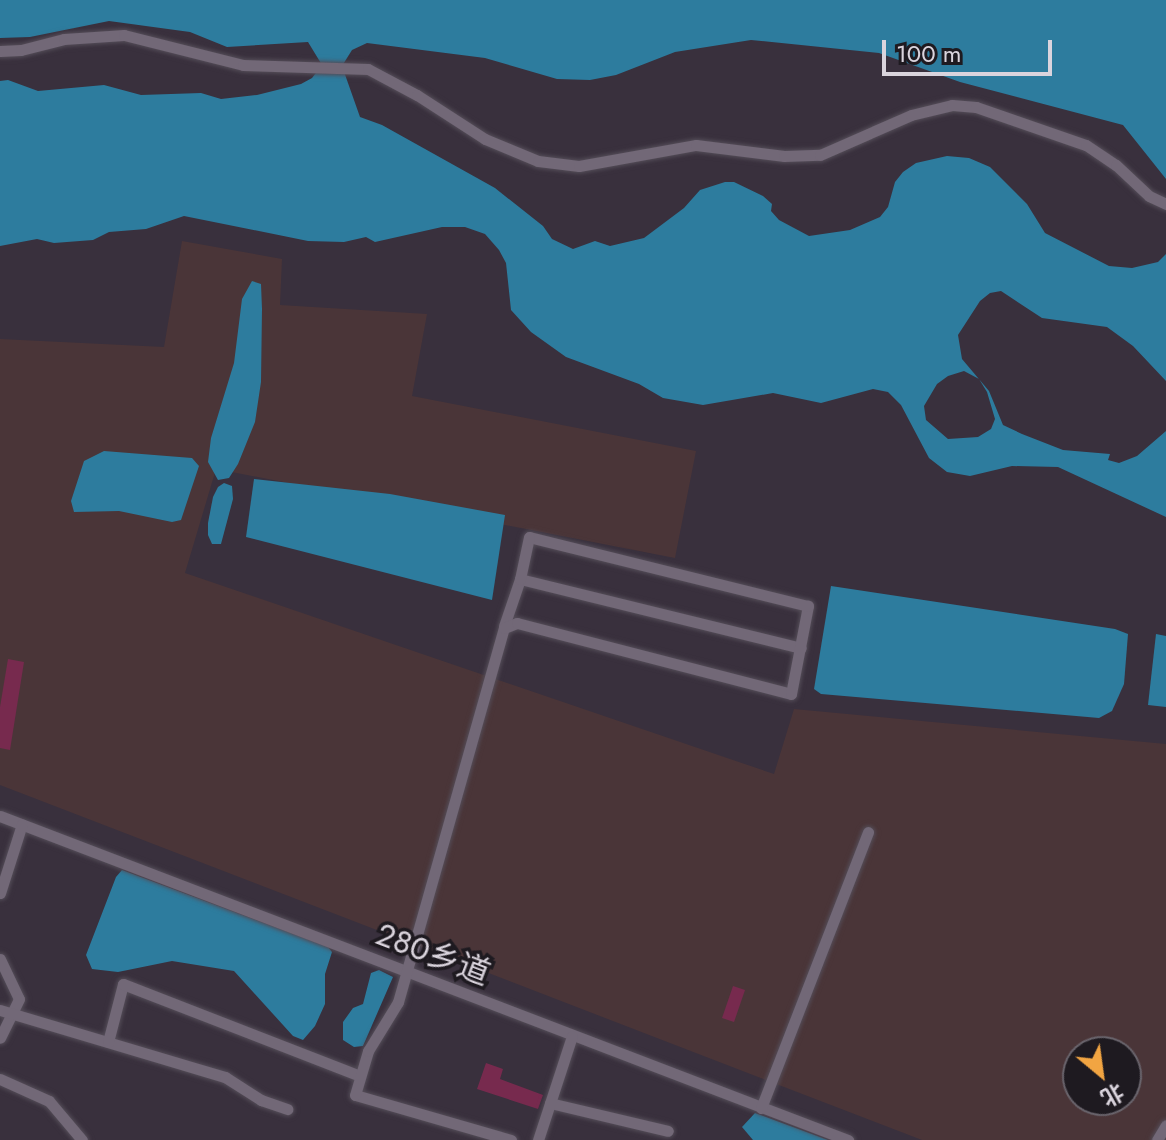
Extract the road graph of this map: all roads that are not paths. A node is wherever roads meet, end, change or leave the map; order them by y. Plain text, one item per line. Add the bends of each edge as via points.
1 (0, 51) edge
2 (1166, 204) edge
3 (520, 579) junction
4 (504, 628) junction
5 (801, 648) junction
6 (0, 816) edge
7 (22, 824) junction
8 (868, 832) dead end
9 (3, 874) edge
10 (0, 893) edge
11 (0, 959) edge
12 (404, 971) junction
13 (6, 1012) edge
14 (572, 1036) junction
15 (0, 1038) edge
16 (108, 1042) junction
17 (360, 1076) junction
18 (0, 1079) edge
19 (550, 1103) junction
20 (761, 1108) junction
21 (287, 1109) dead end
22 (1166, 1125) edge
23 (668, 1131) dead end
24 (82, 1140) edge
25 (511, 1140) edge
26 (538, 1140) edge
27 (848, 1140) edge
28 (1157, 1140) edge

1 - 2 street via 124,35 226,63 368,69 485,139 538,161 579,166 696,145 820,155 911,115 952,105 976,107 1086,145
3 - 4 street
3 - 5 street
3 - 5 street via 529,537 808,606
4 - 5 street via 517,623 791,694
4 - 12 street
6 - 7 street, 280乡道
7 - 9 street
7 - 12 street, 280乡道
8 - 20 street
9 - 10 street
11 - 13 street via 19,999
12 - 14 street, 280乡道
12 - 17 street via 398,1002 368,1051
13 - 15 street
13 - 16 street
14 - 19 street
14 - 20 street, 280乡道
16 - 17 street via 123,984
16 - 21 street via 225,1077
17 - 25 street via 355,1095
18 - 24 street via 49,1101
19 - 23 street
19 - 26 street
20 - 27 street, 280乡道
22 - 28 street

